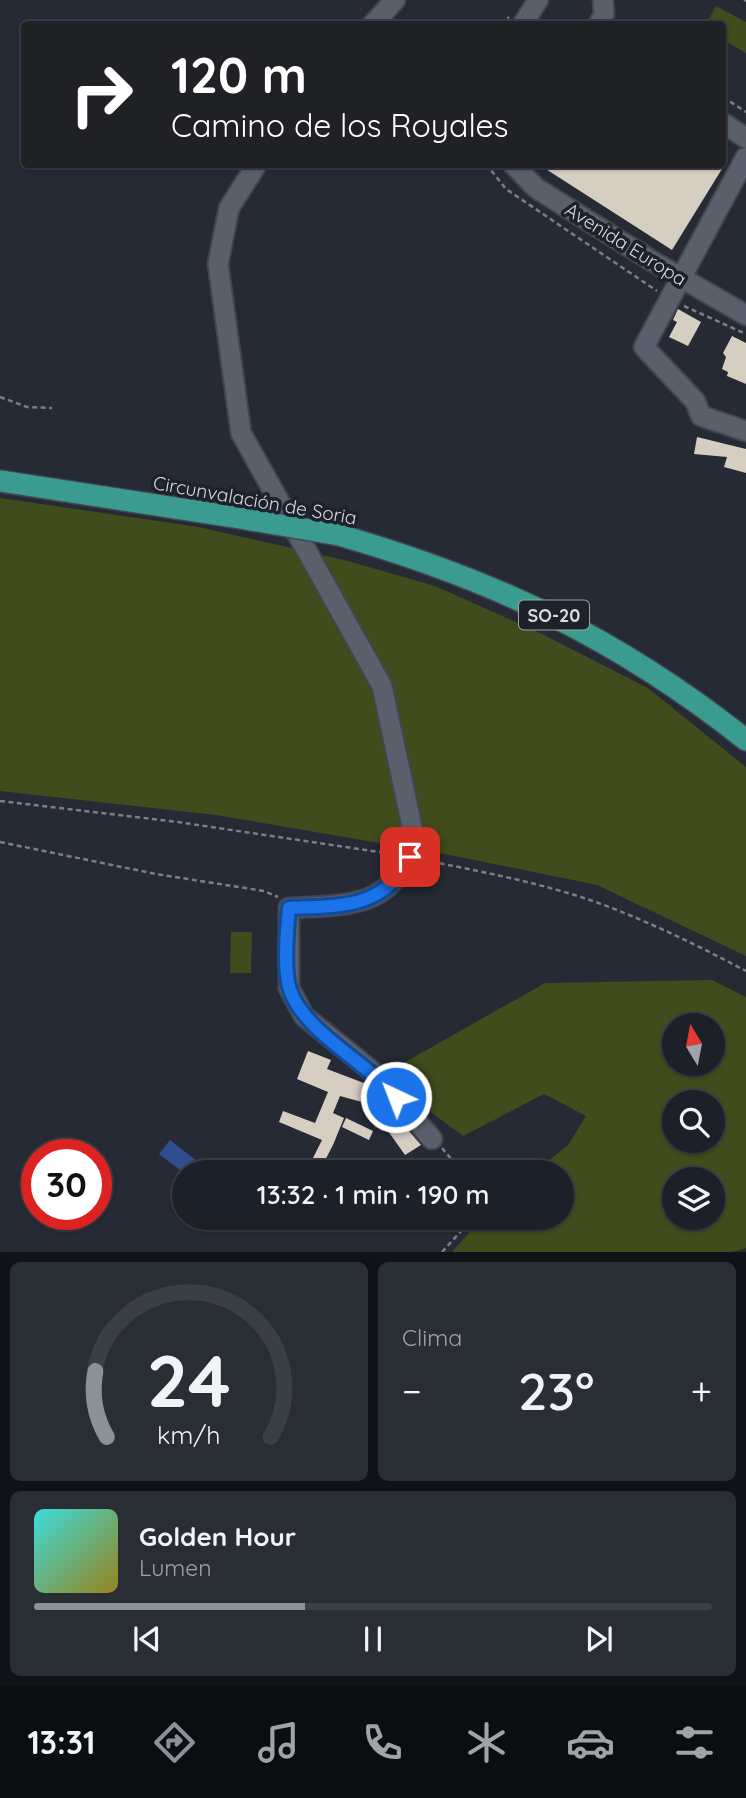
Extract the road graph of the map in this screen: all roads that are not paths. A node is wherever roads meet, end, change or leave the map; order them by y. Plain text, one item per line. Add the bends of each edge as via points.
1 (395, 0) edge
2 (538, 0) edge
3 (603, 0) edge
4 (376, 21) edge
5 (528, 21) edge
6 (600, 21) edge
7 (726, 125) edge
8 (746, 138) edge
9 (746, 157) edge
10 (254, 168) edge
11 (517, 168) edge
12 (681, 278) junction
13 (746, 315) edge
14 (746, 432) edge
15 (0, 481) edge
16 (746, 740) edge
17 (432, 1139) road end

1 - 4 street
2 - 5 street
3 - 6 street
7 - 8 street
9 - 12 street
10 - 17 street via 229,208 218,264 241,433 382,686 415,836 400,878 382,892 359,902 289,908 289,988 304,1016 378,1076
11 - 12 street, Avenida Europa via 536,188
12 - 13 street, Avenida Europa
12 - 14 street via 644,347 695,401 701,415
15 - 16 highway, Circunvalación de Soria / SO-20, bridge via 339,535 451,570 532,604 630,656

